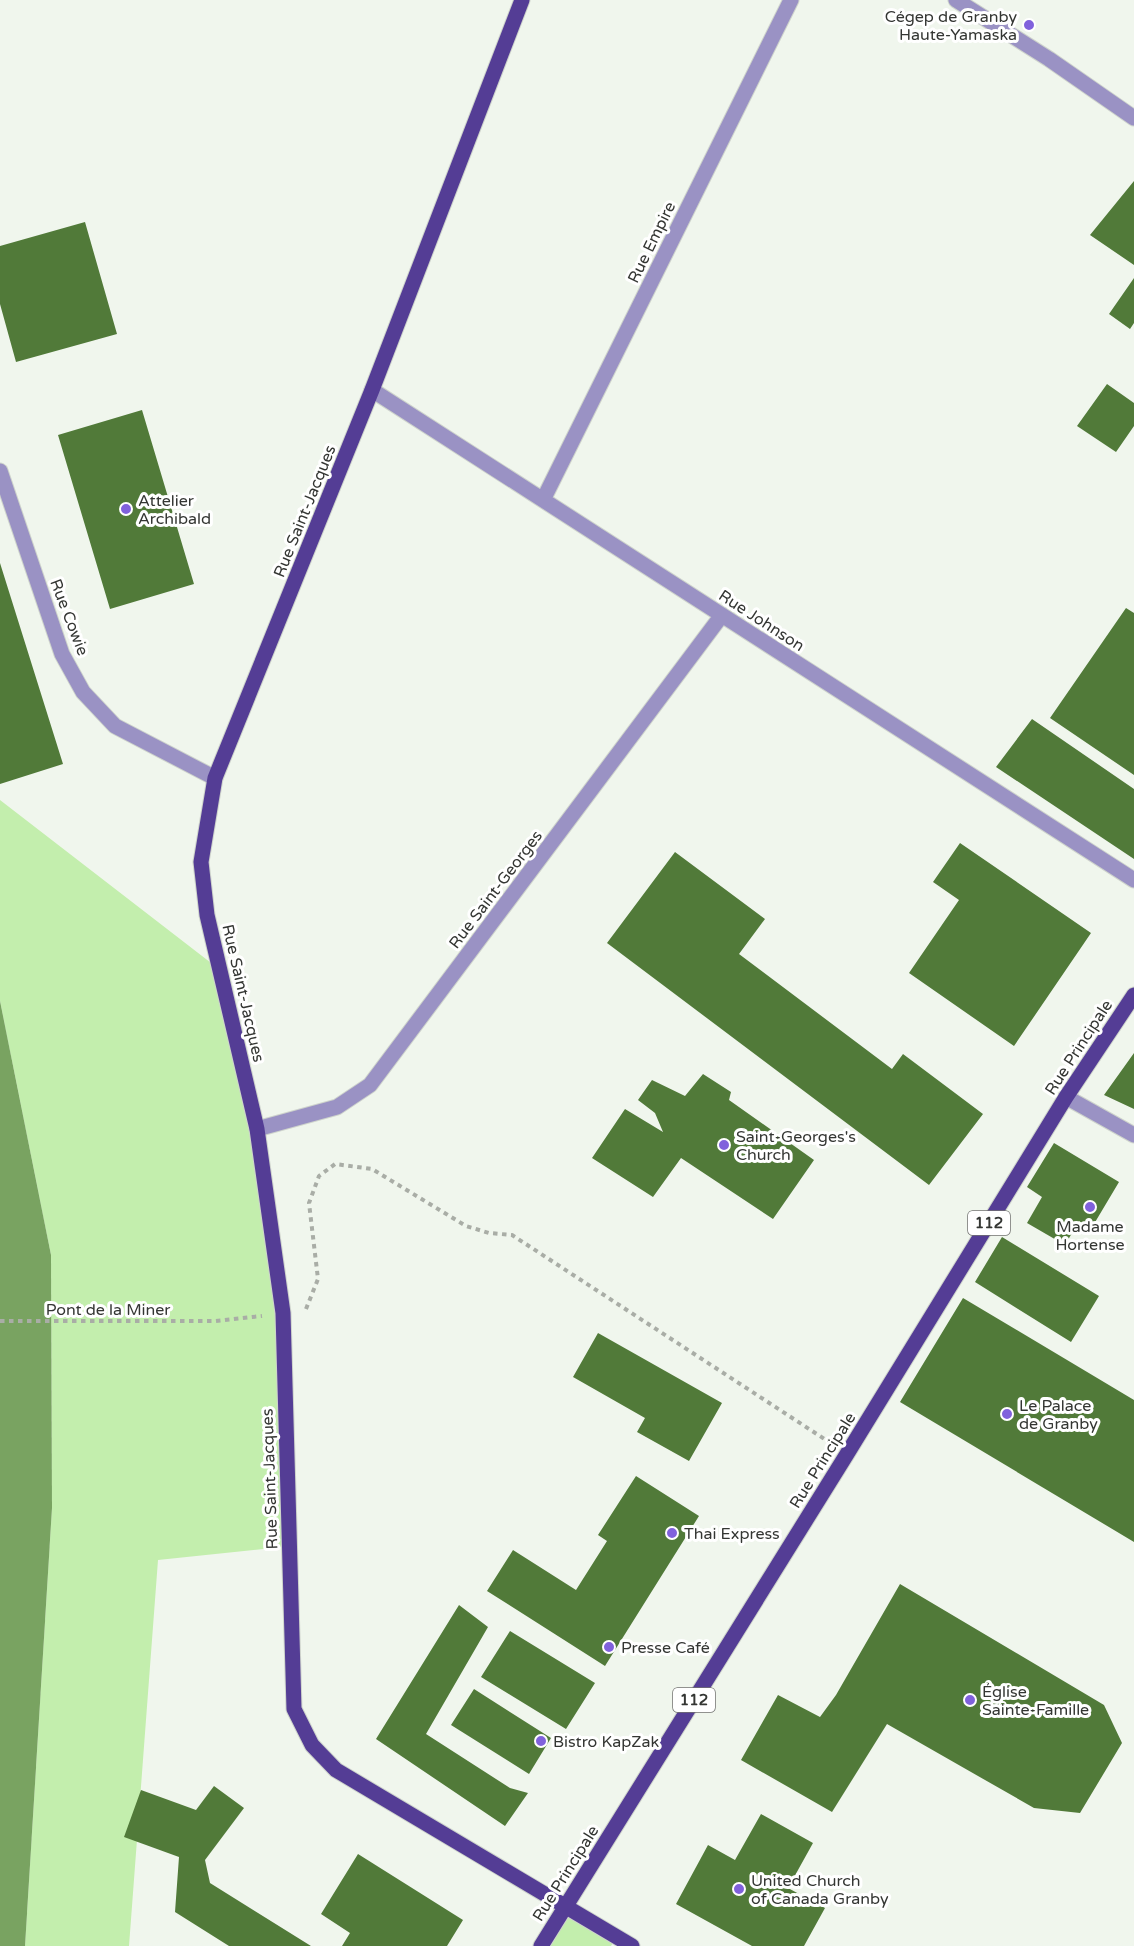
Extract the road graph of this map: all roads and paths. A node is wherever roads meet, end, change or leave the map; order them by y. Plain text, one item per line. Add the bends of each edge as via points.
1 (522, 0) edge
2 (791, 0) edge
3 (957, 0) edge
4 (1134, 118) edge
5 (372, 390) junction
6 (0, 471) edge
7 (543, 500) junction
8 (722, 615) junction
9 (215, 778) junction
10 (1134, 880) edge
11 (1134, 995) edge
12 (1066, 1097) junction
13 (256, 1129) junction
14 (1134, 1135) edge
15 (283, 1313) junction
16 (0, 1322) edge
17 (847, 1454) junction
18 (566, 1907) junction
19 (541, 1946) edge
20 (632, 1946) edge

1 - 5 main road, Rue Saint-Jacques
2 - 7 street, Rue Empire
3 - 4 street
5 - 7 street, Rue Johnson
5 - 9 main road, Rue Saint-Jacques
6 - 9 street, Rue Cowie via 62,654 83,692 115,726
7 - 8 street, Rue Johnson
8 - 10 street, Rue Johnson
8 - 13 street, Rue Saint-Georges via 370,1085 337,1107
9 - 13 main road, Rue Saint-Jacques via 201,862 207,915
11 - 12 main road, Rue Principale / 112
12 - 14 street
12 - 17 main road, Rue Principale / 112
13 - 15 main road, Rue Saint-Jacques
15 - 16 path, Pont de la Miner via 215,1321
15 - 17 path, Pont de la Miner via 305,1312 318,1279 309,1203 319,1176 335,1164 372,1168 466,1226 512,1235
15 - 18 main road, Rue Saint-Jacques via 294,1709 312,1745 336,1770
17 - 18 main road, Rue Principale / 112
18 - 19 main road, Rue Principale / 112
18 - 20 main road, Rue Saint-Jacques

